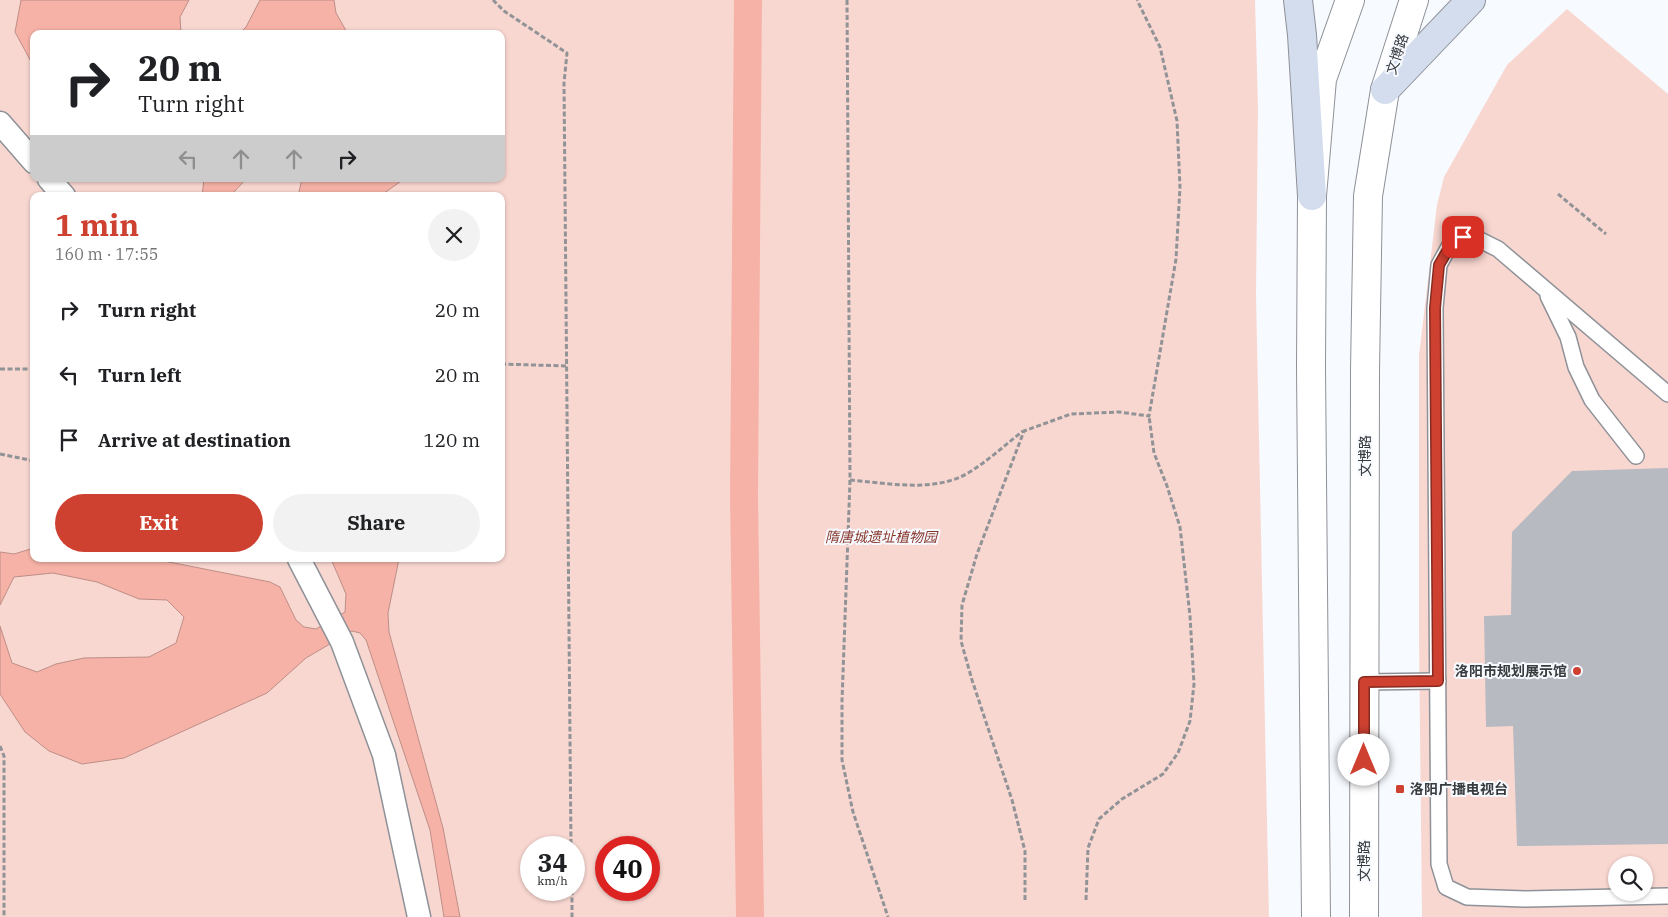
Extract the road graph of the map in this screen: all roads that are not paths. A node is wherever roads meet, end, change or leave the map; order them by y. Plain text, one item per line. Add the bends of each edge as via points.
1 (1298, 0) edge
2 (1350, 0) edge
3 (1414, 0) edge
4 (1471, 0) edge
5 (1385, 90) junction
6 (0, 122) edge
7 (30, 157) edge
8 (52, 182) edge
9 (60, 192) edge
10 (1312, 196) junction
11 (1546, 290) junction
12 (1668, 394) edge
13 (1636, 456) dead end
14 (301, 562) edge
15 (1438, 681) junction
16 (1364, 682) junction
17 (1668, 896) edge
18 (419, 917) edge
19 (1316, 917) edge
20 (1364, 917) edge

1 - 10 main road
2 - 10 street via 1322,79
3 - 5 street, 文博路
4 - 5 main road
5 - 16 street, 文博路 via 1368,196
6 - 7 street
8 - 9 street
10 - 19 street
11 - 12 lane
11 - 13 lane via 1592,400
11 - 15 lane via 1498,250 1478,239 1463,237 1450,246 1439,265 1435,308
14 - 18 street via 342,642 384,754
15 - 16 lane
15 - 17 lane via 1439,864 1446,887 1467,897
16 - 20 street, 文博路

